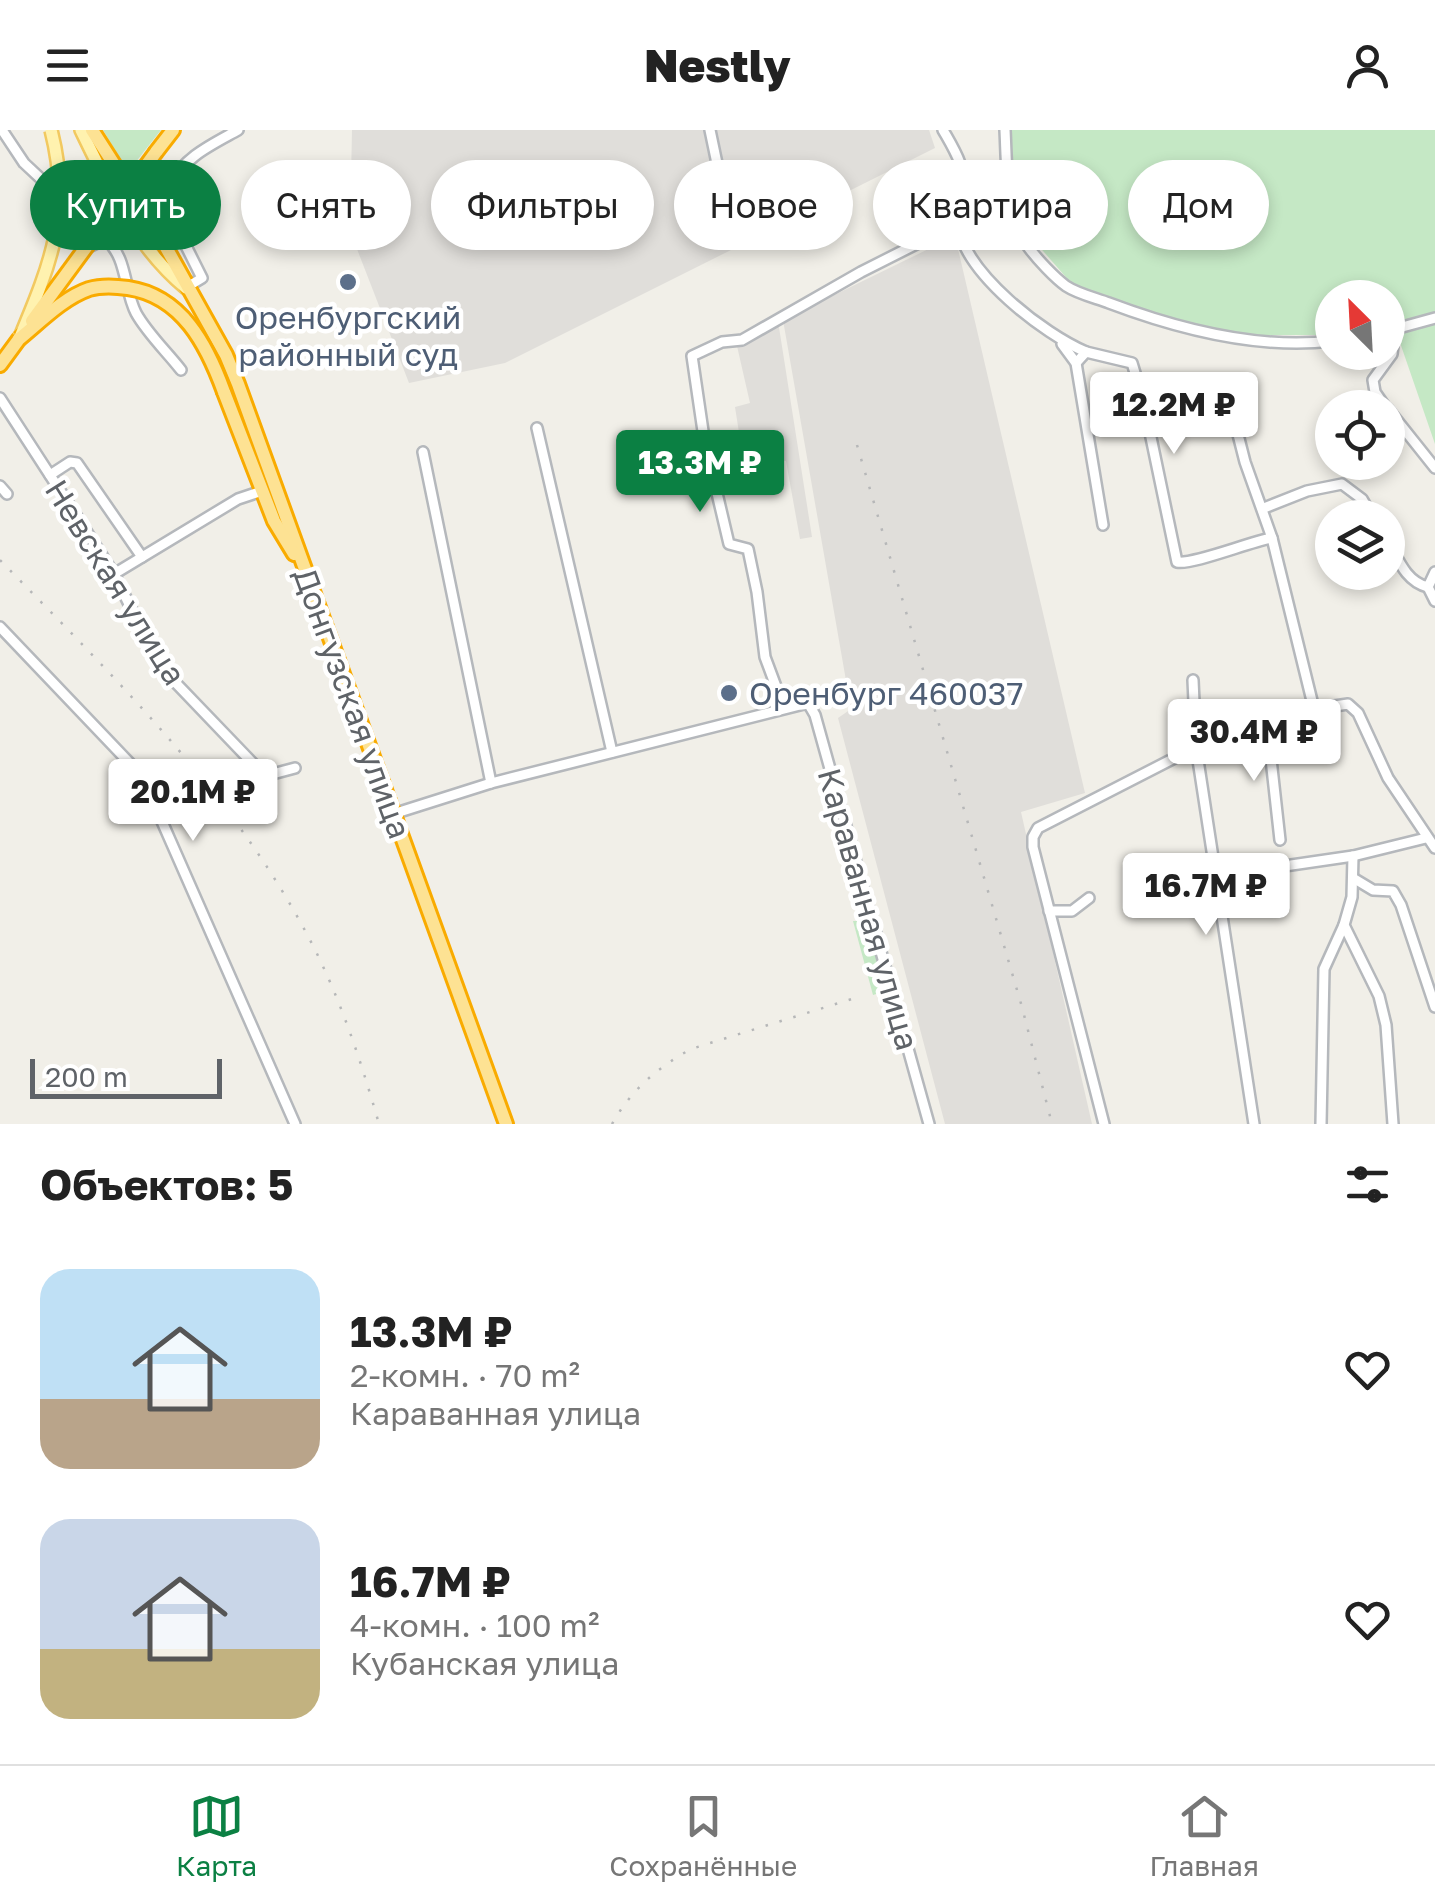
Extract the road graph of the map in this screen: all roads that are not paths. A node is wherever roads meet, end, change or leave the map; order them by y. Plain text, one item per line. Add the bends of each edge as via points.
1 (2, 130) edge
2 (51, 130) edge
3 (81, 130) edge
4 (92, 130) edge
5 (173, 130) edge
6 (238, 130) edge
7 (710, 130) edge
8 (943, 130) edge
9 (1004, 130) edge
10 (94, 160) edge
11 (112, 160) edge
12 (189, 160) edge
13 (716, 160) edge
14 (960, 160) edge
15 (30, 169) edge
16 (85, 250) edge
17 (115, 250) edge
18 (151, 250) edge
19 (167, 250) edge
20 (188, 250) edge
21 (905, 250) edge
22 (969, 250) edge
23 (186, 288) junction
24 (1435, 318) edge
25 (1405, 326) edge
26 (19, 339) junction
27 (1059, 341) junction
28 (1315, 343) edge
29 (1086, 352) junction
30 (0, 362) edge
31 (1076, 363) junction
32 (182, 370) dead end
33 (0, 398) edge
34 (1231, 407) dead end
35 (538, 428) dead end
36 (1405, 430) edge
37 (423, 452) dead end
38 (1435, 468) edge
39 (50, 475) junction
40 (262, 491) junction
41 (1363, 500) edge
42 (1264, 508) junction
43 (1103, 524) dead end
44 (1272, 538) junction
45 (142, 558) junction
46 (304, 568) junction
47 (1405, 572) edge
48 (1435, 572) edge
49 (114, 574) junction
50 (1428, 587) junction
51 (1435, 601) edge
52 (0, 627) edge
53 (1193, 680) dead end
54 (784, 708) junction
55 (1314, 709) junction
56 (1267, 723) junction
57 (1196, 747) junction
58 (612, 752) junction
59 (295, 768) dead end
60 (491, 783) junction
61 (393, 814) junction
62 (1426, 838) junction
63 (1280, 840) dead end
64 (1435, 848) edge
65 (1353, 856) junction
66 (1216, 876) junction
67 (1353, 878) junction
68 (1088, 898) dead end
69 (1049, 911) junction
70 (1344, 925) junction
71 (1435, 1008) edge
72 (295, 1124) edge
73 (506, 1124) edge
74 (929, 1124) edge
75 (1104, 1124) edge
76 (1254, 1124) edge
77 (1321, 1124) edge
78 (1394, 1124) edge

1 - 15 street
2 - 26 main road, bridge via 62,192 57,236
3 - 10 main road, Донгузская улица
4 - 11 highway, Донгузская улица
5 - 26 highway, bridge
6 - 12 street
7 - 13 street
8 - 14 street
9 - 28 street via 1018,226 1028,247 1067,287 1216,335
16 - 30 street
17 - 32 street via 136,314
18 - 23 main road, Донгузская улица
19 - 23 highway, Донгузская улица
20 - 23 street via 202,278
21 - 54 street via 742,340 692,356 717,506 729,544 748,549 765,657
22 - 27 street via 1015,304
23 - 46 highway, Донгузская улица via 232,369
24 - 25 street
26 - 30 highway
26 - 40 highway, bridge via 91,288 158,297 186,320 206,350
27 - 29 street
27 - 31 street
29 - 31 street
29 - 44 street via 1132,363 1177,562
31 - 43 street
33 - 39 street, Невская улица
34 - 42 street
35 - 58 street
36 - 38 street
37 - 60 street
39 - 45 street via 77,464
39 - 49 street, Невская улица
40 - 45 street
40 - 46 highway
41 - 42 street via 1342,484
42 - 44 street
44 - 55 street
45 - 49 street
46 - 61 highway, Донгузская улица
47 - 50 street
48 - 50 street
49 - 59 street, Невская улица via 189,700 265,776
50 - 51 street
52 - 72 street via 142,776
53 - 57 street
54 - 58 street
54 - 74 street, Караванная улица via 808,703 816,714
55 - 56 street
55 - 62 street via 1348,704 1358,713
56 - 57 street
56 - 63 street
57 - 66 street
57 - 69 street via 1038,828 1033,848
58 - 60 street
60 - 61 street
61 - 73 highway, Донгузская улица
62 - 64 street
62 - 65 street
65 - 66 street
65 - 67 street
66 - 76 street
67 - 70 street
67 - 71 street via 1373,890 1393,891
68 - 69 street via 1072,911
69 - 75 street
70 - 77 street via 1324,969
70 - 78 street via 1379,996

